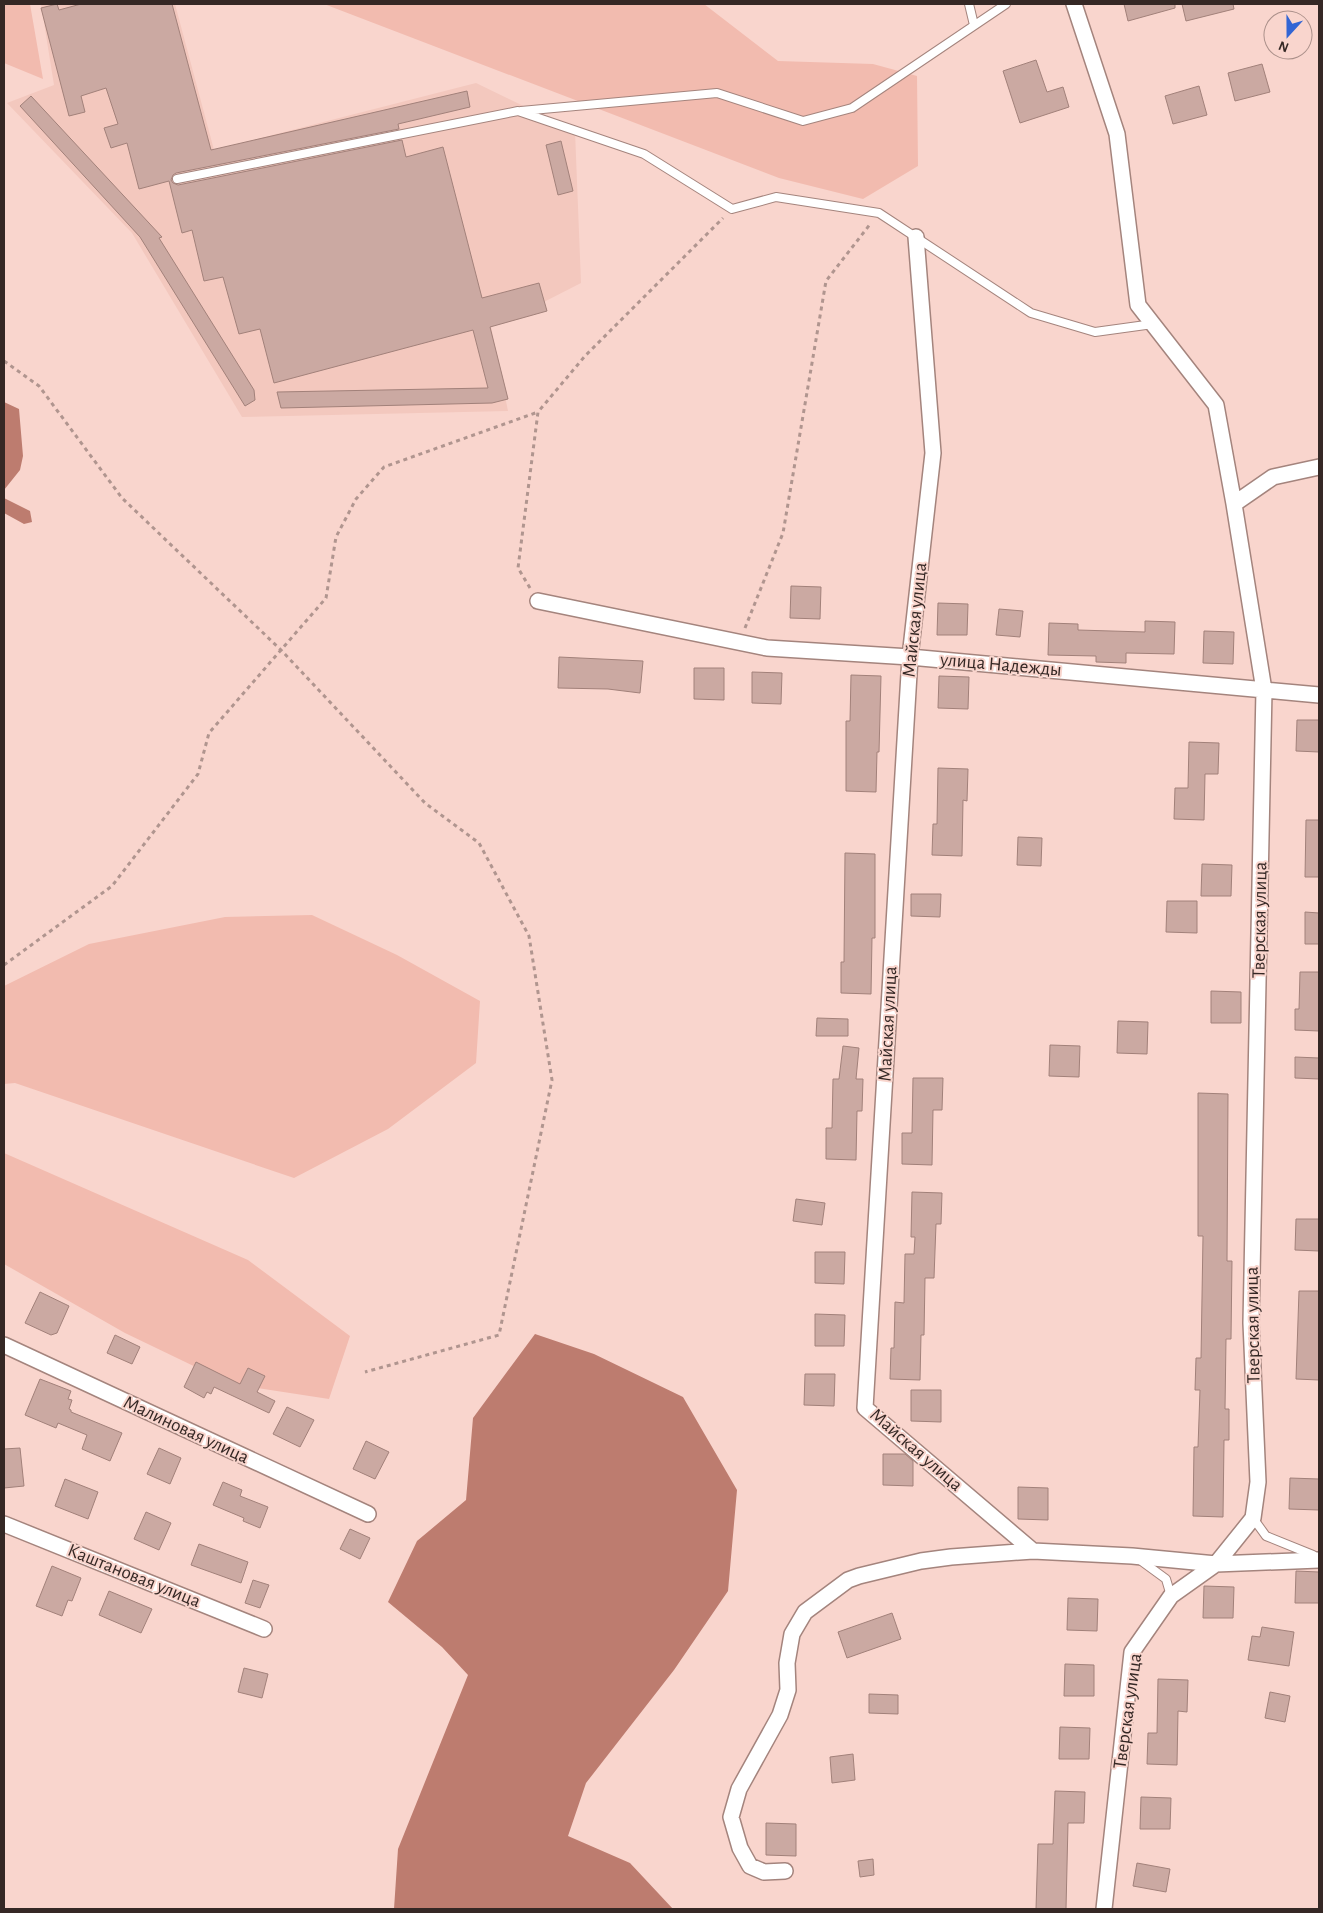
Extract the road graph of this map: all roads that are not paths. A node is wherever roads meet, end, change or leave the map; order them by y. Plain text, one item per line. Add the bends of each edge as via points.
1 (969, 4) edge
2 (1006, 4) edge
3 (1074, 4) edge
4 (974, 25) junction
5 (518, 111) junction
6 (177, 178) dead end
7 (916, 237) junction
8 (1153, 324) junction
9 (1319, 467) edge
10 (1234, 504) junction
11 (538, 601) road end
12 (910, 657) junction
13 (1264, 690) junction
14 (1319, 694) edge
15 (4, 1345) edge
16 (368, 1514) dead end
17 (1253, 1518) junction
18 (4, 1524) edge
19 (1033, 1552) junction
20 (1132, 1556) junction
21 (1319, 1559) edge
22 (1216, 1564) junction
23 (1171, 1596) junction
24 (264, 1629) dead end
25 (785, 1871) dead end
26 (1104, 1909) edge

1 - 4 lane
2 - 4 lane
3 - 8 street, Тверская улица via 1116,134 1138,305
4 - 5 lane via 852,108 803,120 717,93
5 - 6 lane
5 - 7 lane via 644,154 732,209 776,197 879,213
7 - 8 lane via 1031,313 1095,332
7 - 12 street, Майская улица via 933,453
8 - 10 street, Тверская улица via 1216,405
9 - 10 street via 1273,477
10 - 13 street, Тверская улица
11 - 12 street, улица Надежды via 768,648
12 - 13 street, улица Надежды
12 - 19 street, Майская улица via 865,1408
13 - 14 street, улица Надежды
13 - 17 street, Тверская улица via 1251,1323 1258,1482
15 - 16 street, Малиновая улица
17 - 21 lane via 1266,1536
17 - 22 street, Тверская улица
18 - 24 street, Каштановая улица
19 - 20 street
19 - 25 street via 920,1561 859,1576 848,1580 805,1612 792,1634 787,1663 788,1690 780,1715 739,1789 731,1817 740,1848 750,1866 764,1872
20 - 22 street
20 - 23 lane via 1166,1579
21 - 22 street
22 - 23 street, Тверская улица
23 - 26 street, Тверская улица via 1132,1652

